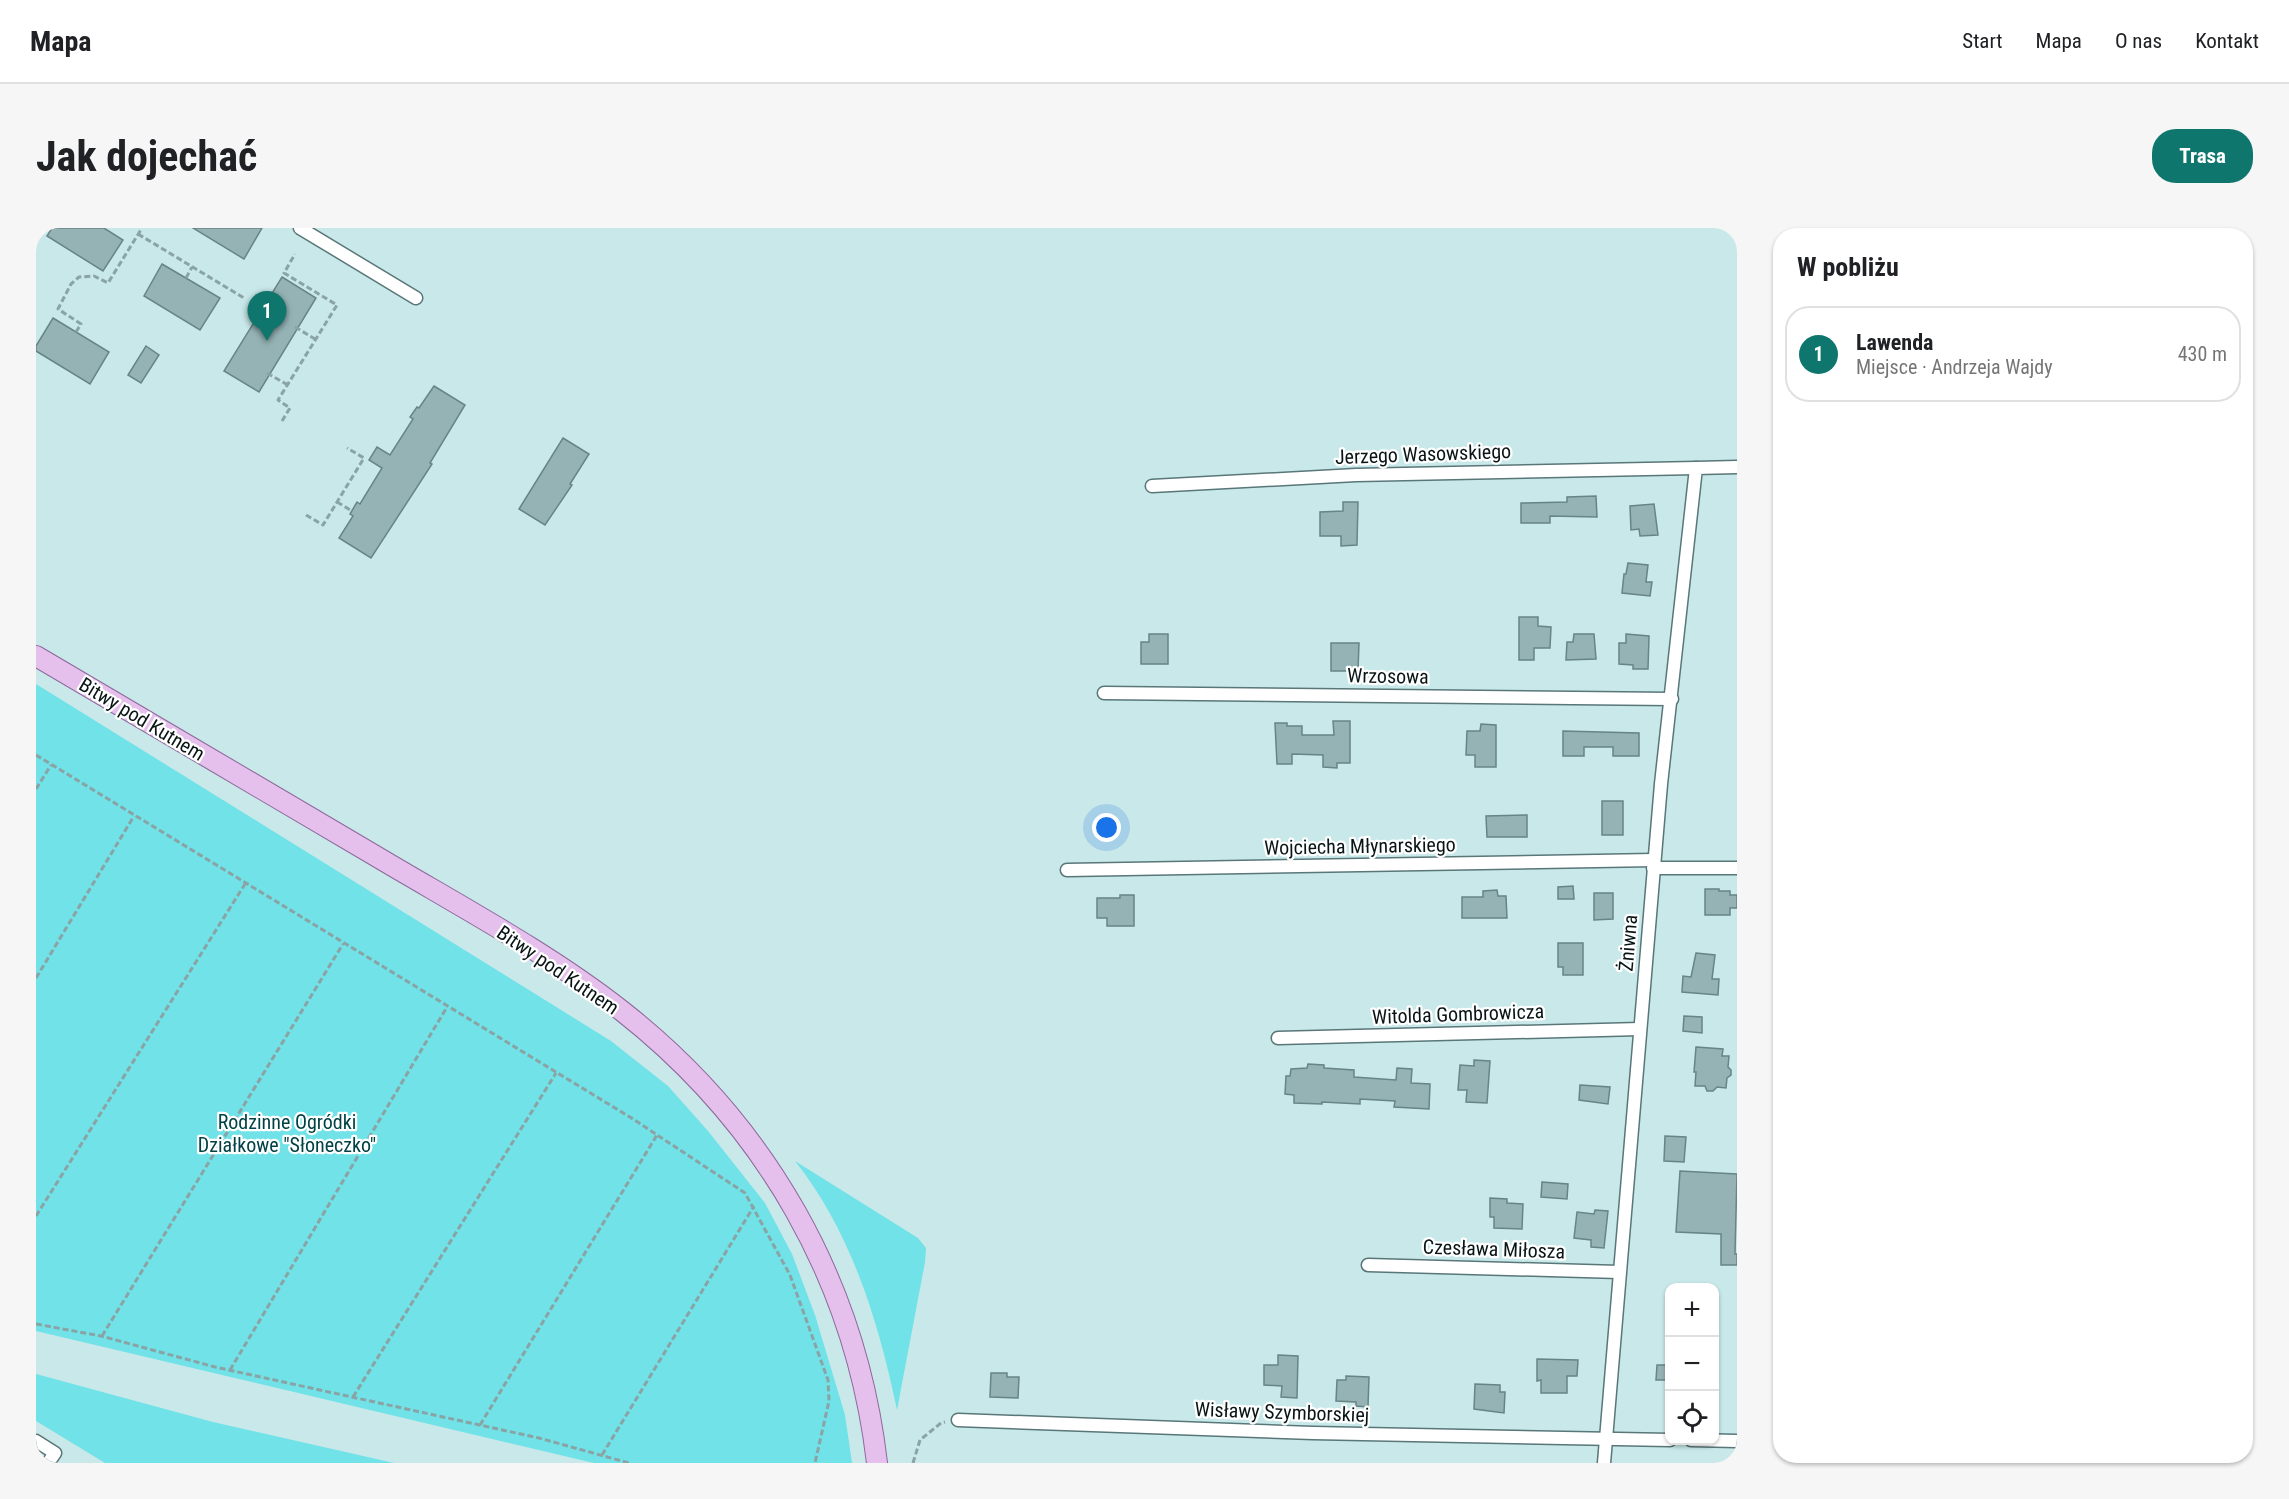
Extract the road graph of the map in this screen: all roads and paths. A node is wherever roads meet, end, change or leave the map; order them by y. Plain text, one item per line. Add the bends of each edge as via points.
1 (142, 228) edge
2 (300, 228) edge
3 (138, 234) junction
4 (295, 254) dead end
5 (192, 267) junction
6 (186, 278) dead end
7 (244, 298) dead end
8 (417, 298) dead end
9 (295, 327) dead end
10 (76, 332) dead end
11 (315, 339) junction
12 (267, 373) dead end
13 (288, 385) junction
14 (282, 422) dead end
15 (347, 448) dead end
16 (1737, 467) edge
17 (1696, 468) junction
18 (1152, 486) dead end
19 (337, 502) junction
20 (352, 511) dead end
21 (306, 515) dead end
22 (36, 656) edge
23 (1104, 693) dead end
24 (1671, 699) junction
25 (36, 756) edge
26 (51, 765) junction
27 (36, 789) edge
28 (134, 816) junction
29 (1654, 864) junction
30 (1737, 868) edge
31 (1067, 870) dead end
32 (245, 884) junction
33 (343, 944) junction
34 (36, 978) edge
35 (447, 1007) junction
36 (1640, 1029) junction
37 (1278, 1038) dead end
38 (556, 1073) junction
39 (657, 1135) junction
40 (754, 1206) junction
41 (36, 1216) edge
42 (1368, 1265) dead end
43 (1619, 1272) junction
44 (36, 1324) edge
45 (101, 1336) junction
46 (230, 1370) junction
47 (353, 1397) junction
48 (958, 1420) joint
49 (480, 1425) junction
50 (1605, 1440) junction
51 (1665, 1440) edge
52 (36, 1441) edge
53 (1719, 1441) edge
54 (1737, 1441) edge
55 (602, 1455) junction
56 (48, 1463) edge
57 (629, 1463) edge
58 (815, 1463) edge
59 (877, 1463) edge
60 (912, 1463) edge
61 (1604, 1463) edge

1 - 3 path
2 - 8 street
3 - 5 path
3 - 10 path via 108,283 94,276 79,277 64,294 58,309 81,324
4 - 11 path via 284,273 337,305
5 - 6 path
5 - 7 path
9 - 11 path
11 - 13 path
12 - 13 path
13 - 14 path via 278,400 291,408
15 - 19 path via 364,458
16 - 17 street
17 - 18 street, Jerzego Wasowskiego via 1356,475
17 - 24 street, Żniwna
19 - 20 path
19 - 21 path via 323,525
22 - 59 main road, Bitwy pod Kutnem via 480,918 584,984 658,1041 714,1098 756,1149 806,1227 840,1303 852,1342
23 - 24 street, Wrzosowa
24 - 29 street, Żniwna
25 - 26 path
26 - 27 path
26 - 28 path
28 - 32 path
28 - 34 path
29 - 30 street, Wojciecha Młynarskiego
29 - 31 street, Wojciecha Młynarskiego
29 - 36 street, Żniwna
32 - 33 path
32 - 41 path
33 - 35 path
33 - 45 path
35 - 38 path
35 - 46 path
36 - 37 street, Witolda Gombrowicza
36 - 43 street, Żniwna
38 - 39 path
38 - 47 path
39 - 40 path via 746,1193
39 - 49 path
40 - 55 path
40 - 58 path via 797,1290 828,1380 829,1401
42 - 43 street, Czesława Miłosza
43 - 50 street, Żniwna
44 - 45 path
45 - 46 path
46 - 47 path
47 - 49 path
48 - 50 street, Wisławy Szymborskiej
48 - 60 path via 941,1423 920,1440
49 - 55 path
50 - 51 street, Wisławy Szymborskiej
50 - 61 street, Żniwna
52 - 56 street via 54,1453
53 - 54 street
55 - 57 path

